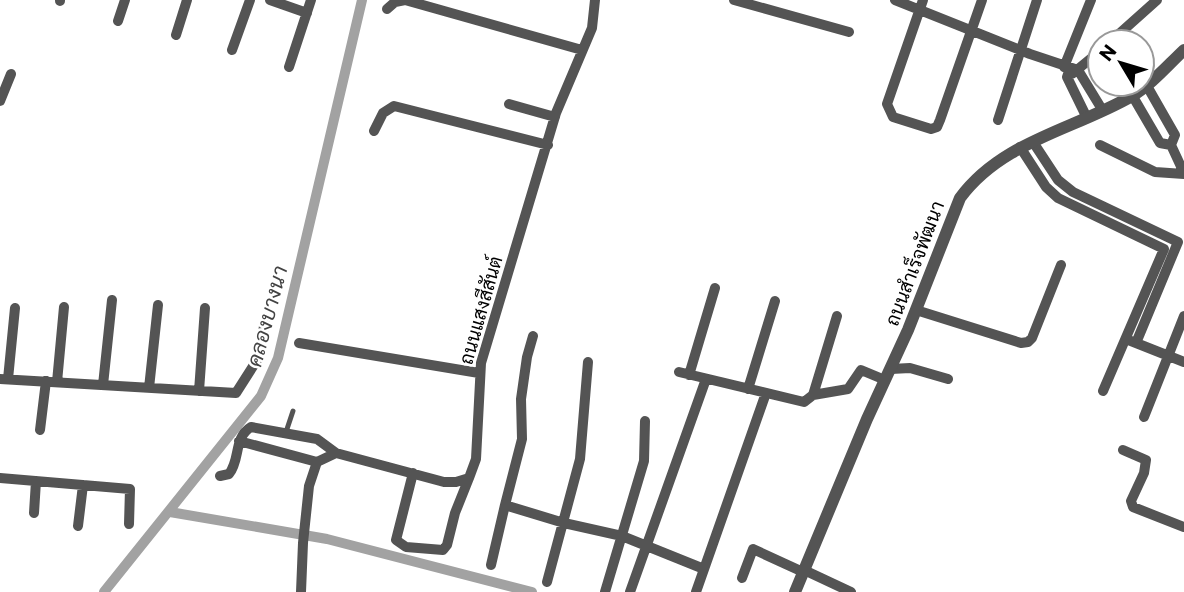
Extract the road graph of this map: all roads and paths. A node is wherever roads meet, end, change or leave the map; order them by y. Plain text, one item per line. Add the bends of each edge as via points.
1 (125, 0) edge
2 (187, 0) edge
3 (250, 0) edge
4 (270, 0) edge
5 (311, 0) edge
6 (595, 0) edge
7 (734, 0) edge
8 (895, 0) edge
9 (982, 0) edge
10 (1037, 0) edge
11 (1091, 0) edge
12 (1157, 0) edge
13 (921, 5) edge
14 (387, 9) dead end
15 (307, 13) junction
16 (118, 21) dead end
17 (1126, 28) edge
18 (971, 31) junction
19 (849, 32) dead end
20 (176, 35) dead end
21 (232, 50) dead end
22 (582, 50) junction
23 (1020, 50) junction
24 (1184, 50) edge
25 (1086, 60) edge
26 (289, 67) dead end
27 (1070, 71) junction
28 (11, 74) dead end
29 (1156, 77) edge
30 (1127, 98) edge
31 (1134, 98) edge
32 (1153, 98) edge
33 (0, 101) edge
34 (509, 104) dead end
35 (1103, 111) junction
36 (555, 117) junction
37 (1087, 118) junction
38 (998, 120) dead end
39 (374, 131) dead end
40 (1033, 142) junction
41 (548, 145) junction
42 (1100, 145) dead end
43 (1171, 145) junction
44 (1020, 148) junction
45 (1184, 173) edge
46 (1110, 209) junction
47 (1104, 221) junction
48 (1178, 242) junction
49 (1164, 249) junction
50 (1061, 265) dead end
51 (715, 288) dead end
52 (112, 300) dead end
53 (775, 301) dead end
54 (158, 305) dead end
55 (64, 307) dead end
56 (15, 308) dead end
57 (205, 308) dead end
58 (916, 310) junction
59 (837, 316) dead end
60 (1184, 316) edge
61 (265, 320) dead end
62 (533, 336) dead end
63 (1130, 341) junction
64 (299, 343) dead end
65 (1167, 355) junction
66 (588, 362) dead end
67 (1184, 362) edge
68 (479, 373) junction
69 (888, 374) junction
70 (4, 379) edge
71 (706, 379) junction
72 (948, 379) dead end
73 (52, 382) junction
74 (103, 385) junction
75 (149, 388) junction
76 (748, 388) junction
77 (199, 391) junction
78 (1103, 391) dead end
79 (766, 393) junction
80 (813, 395) junction
81 (293, 411) dead end
82 (1144, 417) dead end
83 (645, 421) dead end
84 (40, 430) dead end
85 (286, 432) junction
86 (239, 441) junction
87 (1123, 450) dead end
88 (336, 453) junction
89 (317, 462) junction
90 (413, 473) junction
91 (220, 476) dead end
92 (0, 478) edge
93 (469, 478) junction
94 (36, 481) junction
95 (83, 485) junction
96 (505, 505) junction
97 (34, 513) dead end
98 (1184, 513) edge
99 (564, 523) junction
100 (129, 524) dead end
101 (78, 526) dead end
102 (1181, 526) edge
103 (622, 536) junction
104 (647, 546) junction
105 (491, 565) dead end
106 (705, 569) junction
107 (803, 571) junction
108 (742, 578) dead end
109 (547, 582) dead end
110 (301, 592) edge
111 (605, 592) edge
112 (631, 592) edge
113 (696, 592) edge
114 (797, 592) edge
115 (851, 592) edge

1 - 16 street
2 - 20 street
3 - 21 street
4 - 15 street
5 - 15 street
6 - 22 street, ถนนแสงสีสันต์ via 592,28
7 - 19 street
8 - 13 street
9 - 18 street
10 - 23 street
11 - 27 street
12 - 17 street
13 - 18 street
13 - 18 street via 887,104 893,117 937,127
14 - 22 street via 405,0
15 - 26 street
18 - 23 street
22 - 36 street, ถนนแสงสีสันต์
23 - 27 street
23 - 38 street
24 - 29 street, ถนนสำเร็จพัฒนา
25 - 27 street
27 - 35 street
27 - 37 street
28 - 33 street
30 - 35 street, ถนนสำเร็จพัฒนา
31 - 43 street via 1160,143
32 - 43 street via 1175,135
34 - 36 street
35 - 37 street, ถนนสำเร็จพัฒนา
36 - 41 street, ถนนแสงสีสันต์
37 - 40 street, ถนนสำเร็จพัฒนา
39 - 41 street via 383,113 394,106
40 - 44 street, ถนนสำเร็จพัฒนา
40 - 46 street via 1058,180
41 - 68 street, ถนนแสงสีสันต์
42 - 45 street via 1155,172
43 - 45 street
44 - 47 street via 1058,198
44 - 58 street, ถนนสำเร็จพัฒนา via 993,163 960,198
46 - 47 street
46 - 48 street
47 - 49 street
48 - 49 street
48 - 63 street
49 - 63 street
50 - 58 street via 1028,342
51 - 71 street via 684,373
52 - 74 street
53 - 76 street
54 - 75 street
55 - 73 street
56 - 70 street
57 - 77 street
58 - 69 street, ถนนสำเร็จพัฒนา
59 - 80 street
60 - 65 street
61 - 77 street via 259,357 236,393
62 - 96 street via 521,398 522,439
63 - 65 street
63 - 78 street
64 - 68 street
65 - 67 street
65 - 82 street
66 - 99 street via 580,459
68 - 93 street, ถนนแสงสีสันต์ via 476,459
69 - 72 street via 910,368
69 - 80 street via 862,370 848,389
69 - 107 street, ถนนสำเร็จพัฒนา
70 - 73 street
71 - 76 street
71 - 104 street
73 - 74 street
73 - 84 street
74 - 75 street
75 - 77 street
76 - 79 street
79 - 80 street via 804,402
79 - 106 street
81 - 85 lane
83 - 103 street via 644,461
85 - 86 street via 251,427
85 - 88 street via 317,439
86 - 89 street
86 - 91 street via 237,462 229,474
87 - 102 street via 1146,460 1131,501 1133,507
88 - 89 street
88 - 90 street
89 - 110 street via 309,486
90 - 93 street via 444,482
90 - 93 street, ถนนแสงสีสันต์ via 396,540 406,547 443,550
92 - 94 street
94 - 95 street
94 - 97 street
95 - 100 street via 130,489
95 - 101 street
96 - 99 street
96 - 105 street
98 - 102 street
99 - 103 street
99 - 109 street
103 - 104 street
103 - 111 street
104 - 106 street
104 - 112 street
106 - 113 street
107 - 108 street via 753,549
107 - 114 street, ถนนสำเร็จพัฒนา
107 - 115 street

